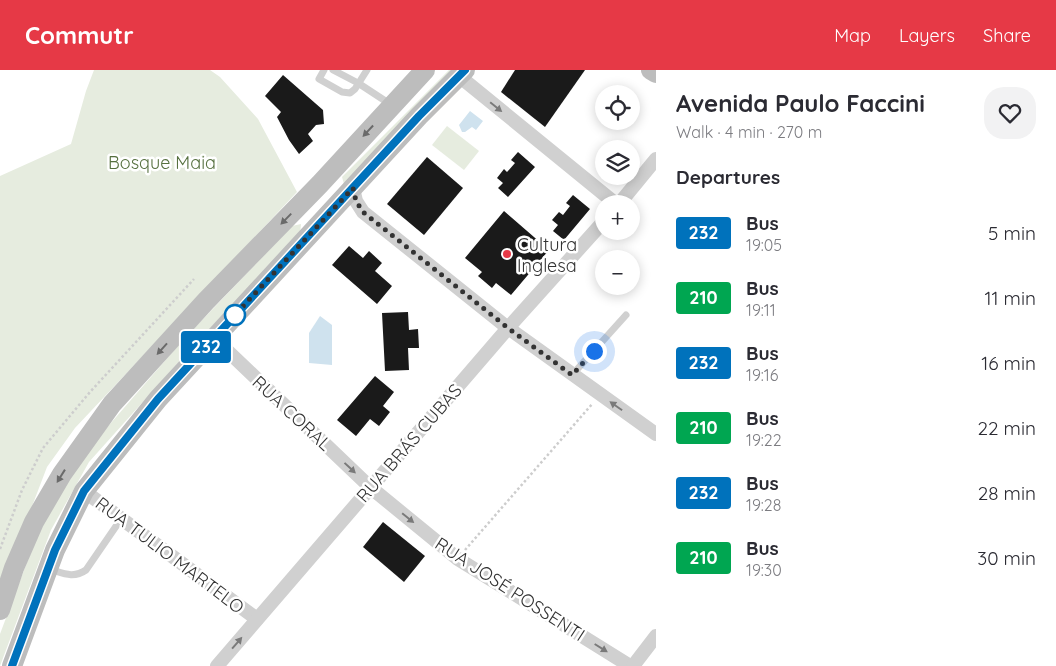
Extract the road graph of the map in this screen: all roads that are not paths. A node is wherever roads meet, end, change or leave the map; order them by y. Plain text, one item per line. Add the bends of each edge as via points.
1 (324, 70) edge
2 (333, 70) edge
3 (367, 70) edge
4 (425, 70) edge
5 (651, 70) edge
6 (656, 72) edge
7 (462, 73) edge
8 (358, 82) junction
9 (393, 105) junction
10 (656, 159) edge
11 (320, 184) junction
12 (353, 188) junction
13 (607, 195) edge
14 (626, 195) edge
15 (339, 202) junction
16 (595, 231) edge
17 (626, 315) dead end
18 (508, 328) junction
19 (214, 338) junction
20 (572, 375) junction
21 (656, 434) edge
22 (370, 487) junction
23 (84, 491) junction
24 (121, 519) junction
25 (48, 569) junction
26 (0, 610) edge
27 (257, 620) junction
28 (656, 636) edge
29 (17, 664) edge
30 (217, 666) edge
31 (632, 666) edge

1 - 8 lane via 319,79 342,92 350,93
2 - 8 lane
3 - 8 lane
4 - 9 main road
5 - 6 main road
7 - 12 main road
7 -> 13 street
8 - 9 lane
9 -> 11 main road
10 - 14 street
11 - 15 main road via 332,184 339,195
11 -> 26 main road via 112,404 62,474 34,522
12 - 15 main road
12 - 18 street via 363,212
15 - 19 main road
16 - 18 street, RUA BRÁS CUBAS
17 - 20 lane
18 - 20 street
18 - 22 street, RUA BRÁS CUBAS
19 -> 22 street, RUA CORAL
19 - 23 main road via 158,399
21 -> 20 street
22 - 27 street, RUA BRÁS CUBAS
22 -> 31 street, RUA JOSÉ POSSENTI via 458,559
23 - 24 street, RUA TULIO MARTELO
23 - 25 main road
24 - 25 lane via 86,570 73,576
24 - 27 street, RUA TULIO MARTELO
25 - 29 main road
30 -> 27 street, RUA BRÁS CUBAS
28 - 31 street

